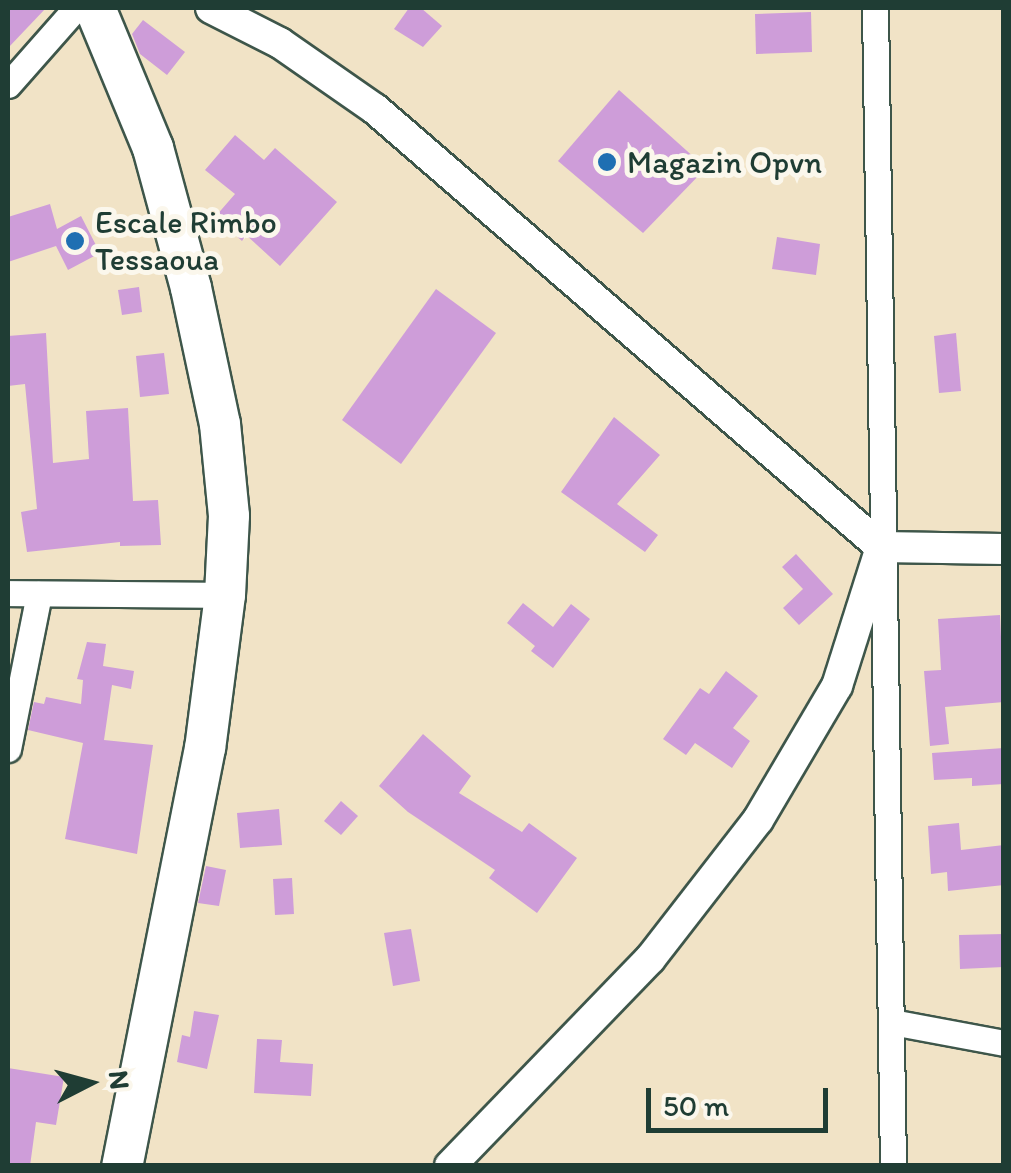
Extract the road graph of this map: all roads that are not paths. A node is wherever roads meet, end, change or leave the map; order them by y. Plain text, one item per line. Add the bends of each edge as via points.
1 (76, 8) edge
2 (95, 8) edge
3 (211, 8) edge
4 (875, 8) edge
5 (8, 85) edge
6 (882, 547) junction
7 (1004, 549) edge
8 (8, 594) edge
9 (39, 594) junction
10 (225, 595) junction
11 (8, 748) edge
12 (892, 1022) junction
13 (1004, 1043) edge
14 (122, 1166) edge
15 (450, 1166) edge
16 (893, 1166) edge

1 - 5 street
2 - 10 highway via 153,148 191,288 220,424 228,516
3 - 6 street via 280,42 375,109
4 - 6 street
6 - 7 street
6 - 12 street
6 - 15 street via 837,686 758,820 650,959
8 - 9 street
9 - 10 street
9 - 11 street
10 - 14 highway via 205,748
12 - 13 street
12 - 16 street

